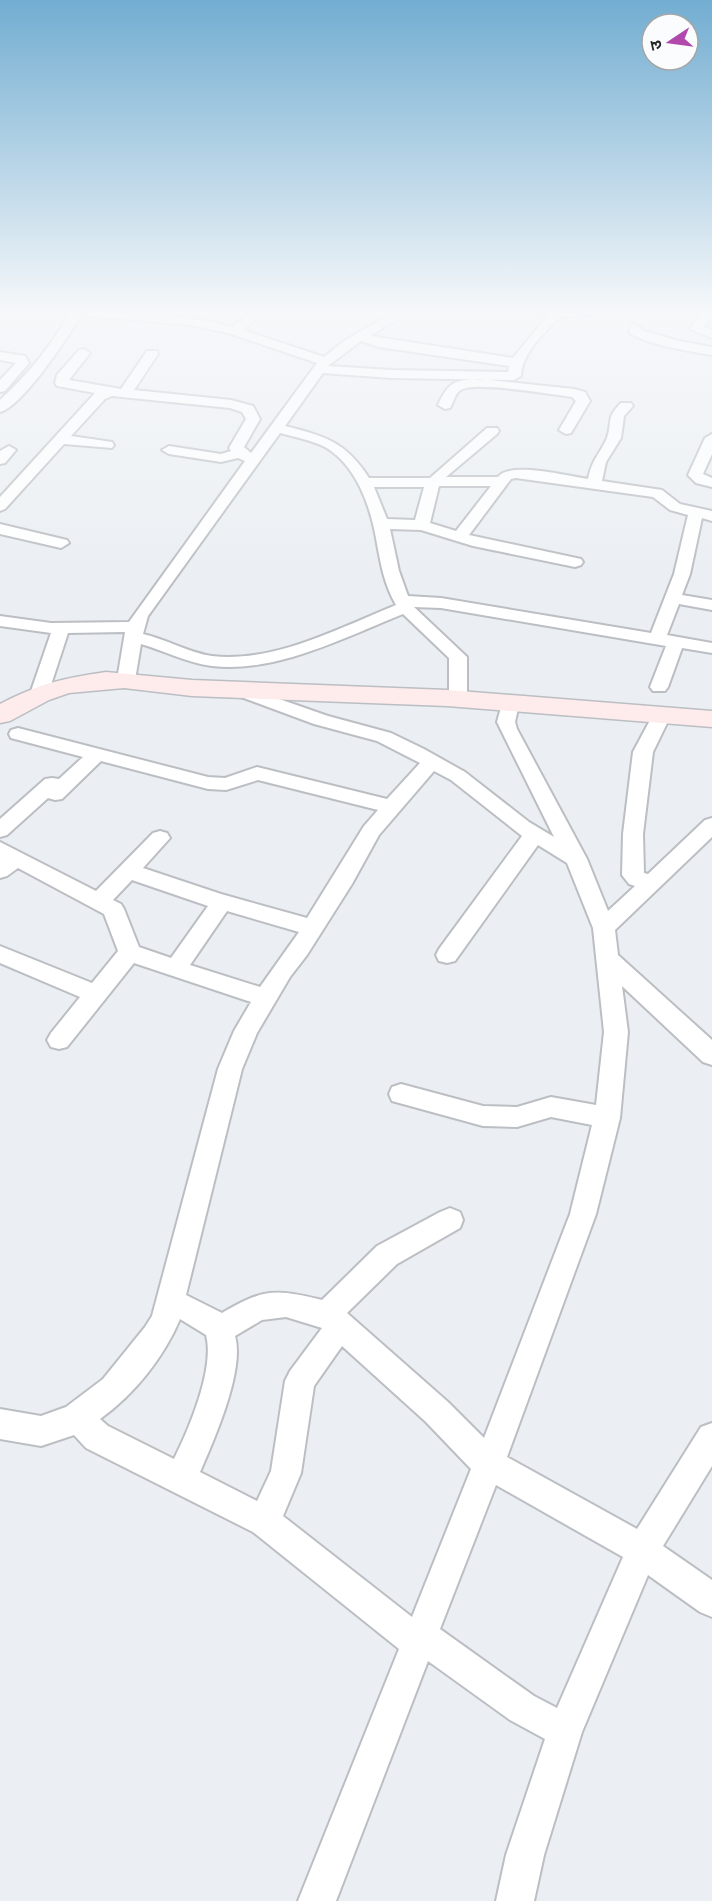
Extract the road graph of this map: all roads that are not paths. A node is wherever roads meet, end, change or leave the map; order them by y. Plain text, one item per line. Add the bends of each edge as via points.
1 (98, 399) edge
2 (185, 399) edge
3 (298, 399) edge
4 (448, 399) edge
5 (582, 399) edge
6 (445, 405) dead end
7 (626, 406) dead end
8 (278, 428) junction
9 (566, 430) dead end
10 (492, 431) dead end
11 (712, 438) edge
12 (61, 439) junction
13 (107, 445) dead end
14 (170, 450) dead end
15 (240, 453) junction
16 (255, 459) junction
17 (0, 478) edge
18 (23, 481) junction
19 (502, 481) junction
20 (435, 482) junction
21 (364, 483) junction
22 (594, 483) junction
23 (703, 497) edge
24 (0, 506) edge
25 (381, 524) junction
26 (422, 525) junction
27 (0, 529) edge
28 (459, 537) junction
29 (61, 543) dead end
30 (575, 562) dead end
31 (673, 598) junction
32 (404, 604) junction
33 (712, 605) edge
34 (0, 621) edge
35 (61, 628) junction
36 (134, 632) junction
37 (657, 639) junction
38 (676, 642) junction
39 (712, 648) edge
40 (126, 680) junction
41 (658, 687) dead end
42 (239, 690) junction
43 (39, 694) junction
44 (458, 699) junction
45 (510, 704) junction
46 (662, 715) junction
47 (712, 718) edge
48 (9, 724) edge
49 (98, 753) junction
50 (432, 761) junction
51 (391, 807) junction
52 (712, 825) edge
53 (0, 830) edge
54 (535, 834) junction
55 (160, 838) dead end
56 (6, 859) edge
57 (576, 859) junction
58 (128, 871) junction
59 (654, 882) junction
60 (99, 901) junction
61 (222, 902) junction
62 (313, 928) junction
63 (604, 928) junction
64 (130, 952) junction
65 (0, 954) edge
66 (447, 954) dead end
67 (608, 959) junction
68 (176, 968) junction
69 (95, 994) junction
70 (266, 998) junction
71 (59, 1040) dead end
72 (712, 1055) edge
73 (401, 1094) dead end
74 (607, 1118) junction
75 (450, 1220) dead end
76 (169, 1301) junction
77 (333, 1320) junction
78 (219, 1330) junction
79 (77, 1417) junction
80 (0, 1424) edge
81 (712, 1438) edge
82 (487, 1463) junction
83 (181, 1479) junction
84 (264, 1521) junction
85 (642, 1551) junction
86 (712, 1600) edge
87 (420, 1639) junction
88 (565, 1731) junction
89 (317, 1901) edge
90 (515, 1901) edge

1 - 12 street
2 - 15 street via 248,409 253,419 236,445
3 - 8 street
4 - 6 street
5 - 9 street
7 - 22 street via 617,415 614,438 599,462
8 - 16 street
8 - 21 street via 334,447
10 - 20 street
11 - 23 street via 695,471
12 - 13 street
12 - 18 street
14 - 15 street via 221,458
15 - 16 street
16 - 36 street via 198,535
17 - 18 street
18 - 24 street
19 - 20 street
19 - 22 street via 510,474 524,473
19 - 28 street
20 - 21 street
20 - 26 street
21 - 25 street
22 - 23 street via 657,493 666,498
23 - 31 street
25 - 26 street
25 - 32 street via 390,571
26 - 28 street
27 - 29 street
28 - 30 street
31 - 33 street
31 - 37 street
32 - 36 street via 305,646 242,661 198,658
32 - 37 street via 441,603
32 - 44 street via 423,629 458,657
34 - 35 street
35 - 36 street
35 - 43 street
36 - 40 street
37 - 38 street
38 - 39 street
38 - 41 street
40 - 42 street
40 - 43 street via 86,682
42 - 44 street
42 - 50 street via 321,720 384,737
43 - 48 street
44 - 45 street
45 - 46 street
45 - 57 street via 508,729
46 - 47 street
46 - 59 street via 643,752 633,834 633,875
48 - 49 street
49 - 51 street via 208,783 226,784 257,773
49 - 53 street
50 - 51 street
50 - 54 street
51 - 62 street via 371,831
52 - 59 street
54 - 57 street
54 - 66 street
55 - 58 street
56 - 60 street
57 - 63 street
58 - 60 street
58 - 61 street
59 - 63 street
60 - 64 street via 117,915
61 - 62 street
61 - 68 street
62 - 70 street
63 - 67 street
64 - 68 street via 138,958
64 - 69 street
65 - 69 street
67 - 72 street
67 - 74 street via 615,1032
68 - 70 street
69 - 71 street
70 - 76 street via 230,1069
73 - 74 street via 483,1116 517,1117 551,1107
74 - 82 street via 583,1214
75 - 77 street via 387,1255
76 - 78 street via 212,1322
76 - 79 street via 165,1320 147,1351 100,1401
77 - 78 street via 286,1304 271,1305 256,1308
77 - 82 street via 437,1412
77 - 84 street via 300,1381 288,1466
78 - 83 street via 222,1348 207,1420
79 - 80 street via 38,1431
79 - 83 street via 97,1437
81 - 85 street
82 - 85 street
82 - 87 street
83 - 84 street
84 - 87 street
85 - 86 street
85 - 88 street
87 - 88 street via 522,1708
87 - 89 street
88 - 90 street via 525,1855

